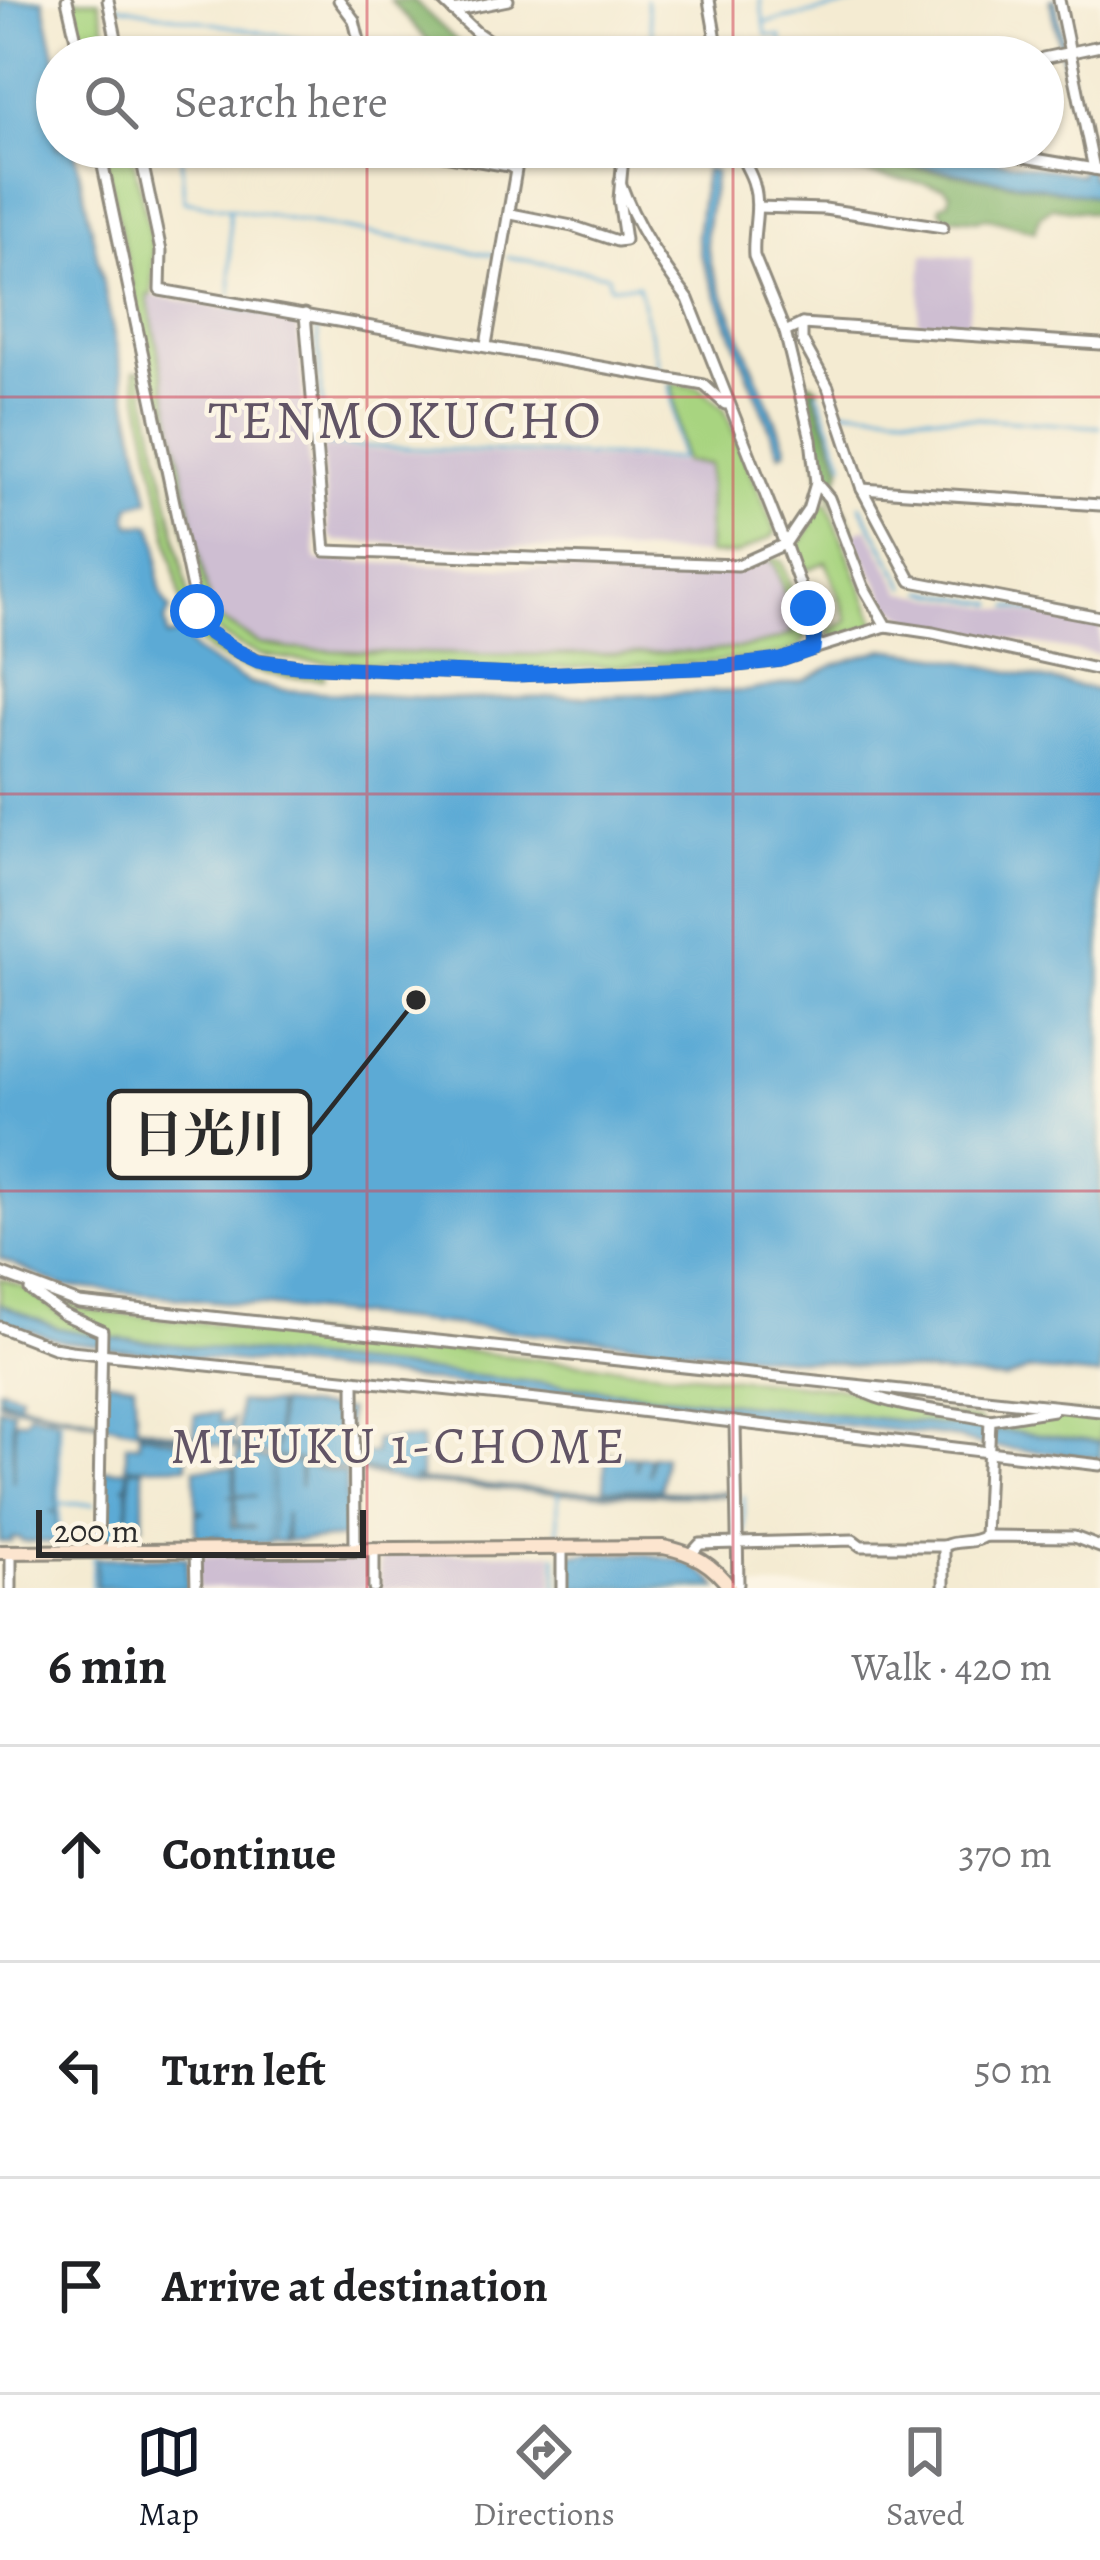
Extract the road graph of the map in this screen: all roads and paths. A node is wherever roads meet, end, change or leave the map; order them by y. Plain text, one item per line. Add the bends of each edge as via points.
1 (68, 0) edge
2 (108, 0) edge
3 (339, 0) edge
4 (442, 0) edge
5 (508, 0) edge
6 (709, 0) edge
7 (1059, 0) edge
8 (453, 11) junction
9 (76, 36) edge
10 (116, 36) edge
11 (358, 36) edge
12 (482, 36) edge
13 (715, 36) edge
14 (1100, 46) edge
15 (1070, 52) junction
16 (1064, 53) edge
17 (1064, 164) edge
18 (103, 168) edge
19 (143, 168) edge
20 (512, 168) edge
21 (621, 168) edge
22 (747, 168) edge
23 (1097, 170) edge
24 (620, 182) junction
25 (757, 207) junction
26 (511, 214) junction
27 (943, 227) dead end
28 (305, 314) junction
29 (802, 324) junction
30 (785, 332) junction
31 (1100, 344) edge
32 (486, 345) junction
33 (729, 408) junction
34 (816, 483) junction
35 (862, 489) junction
36 (1100, 505) edge
37 (785, 544) junction
38 (1100, 616) edge
39 (886, 626) junction
40 (813, 649) junction
41 (1100, 670) edge
42 (0, 1273) edge
43 (21, 1282) junction
44 (0, 1327) edge
45 (100, 1352) junction
46 (354, 1381) junction
47 (848, 1384) junction
48 (1067, 1408) junction
49 (1100, 1412) edge
50 (735, 1421) junction
51 (990, 1423) junction
52 (988, 1450) junction
53 (1100, 1465) edge
54 (985, 1536) junction
55 (737, 1544) junction
56 (562, 1546) junction
57 (944, 1546) junction
58 (1100, 1547) edge
59 (355, 1548) junction
60 (374, 1548) junction
61 (195, 1550) junction
62 (98, 1551) junction
63 (6, 1552) edge
64 (691, 1554) junction
65 (11, 1588) edge
66 (196, 1588) edge
67 (374, 1588) edge
68 (562, 1588) edge
69 (732, 1588) edge
70 (944, 1588) edge

1 - 9 street
2 - 10 street
3 - 11 street
4 - 8 street
5 - 8 street
6 - 13 street
7 - 15 street
8 - 12 street
14 - 15 street
15 - 16 street
15 - 23 street
17 - 23 street
18 - 40 street via 197,611 219,641 258,661 298,666 515,675 720,667
19 - 28 street via 160,290
20 - 26 street
21 - 24 street
22 - 25 street
24 - 26 street via 626,240
24 - 33 street via 688,299
25 - 27 street
25 - 30 street via 754,256
26 - 32 street
28 - 32 street
28 - 37 street via 325,551 721,566
29 - 30 street
29 - 31 street
29 - 35 street
30 - 34 street
32 - 33 street via 704,385
33 - 37 street
34 - 37 street
34 - 39 street
35 - 36 street
35 - 38 street via 911,581
37 - 40 street via 815,627
39 - 40 street
39 - 41 street
42 - 43 street
43 - 45 street via 102,1331
43 - 47 street via 79,1303
44 - 45 street via 54,1348
45 - 46 street
45 - 62 street
46 - 50 street
46 - 59 street
47 - 48 street
47 - 51 street
48 - 49 street
48 - 51 street
50 - 52 street
50 - 55 street
51 - 52 street
52 - 53 street
52 - 54 street
54 - 57 street
54 - 58 street via 1074,1537
55 - 57 street
55 - 64 street via 700,1544
55 - 69 street
56 - 60 street
56 - 64 street
56 - 68 street
57 - 70 street
59 - 60 street
59 - 61 street
60 - 67 street
61 - 62 street
61 - 66 street
62 - 63 street
63 - 65 street
64 - 69 street

